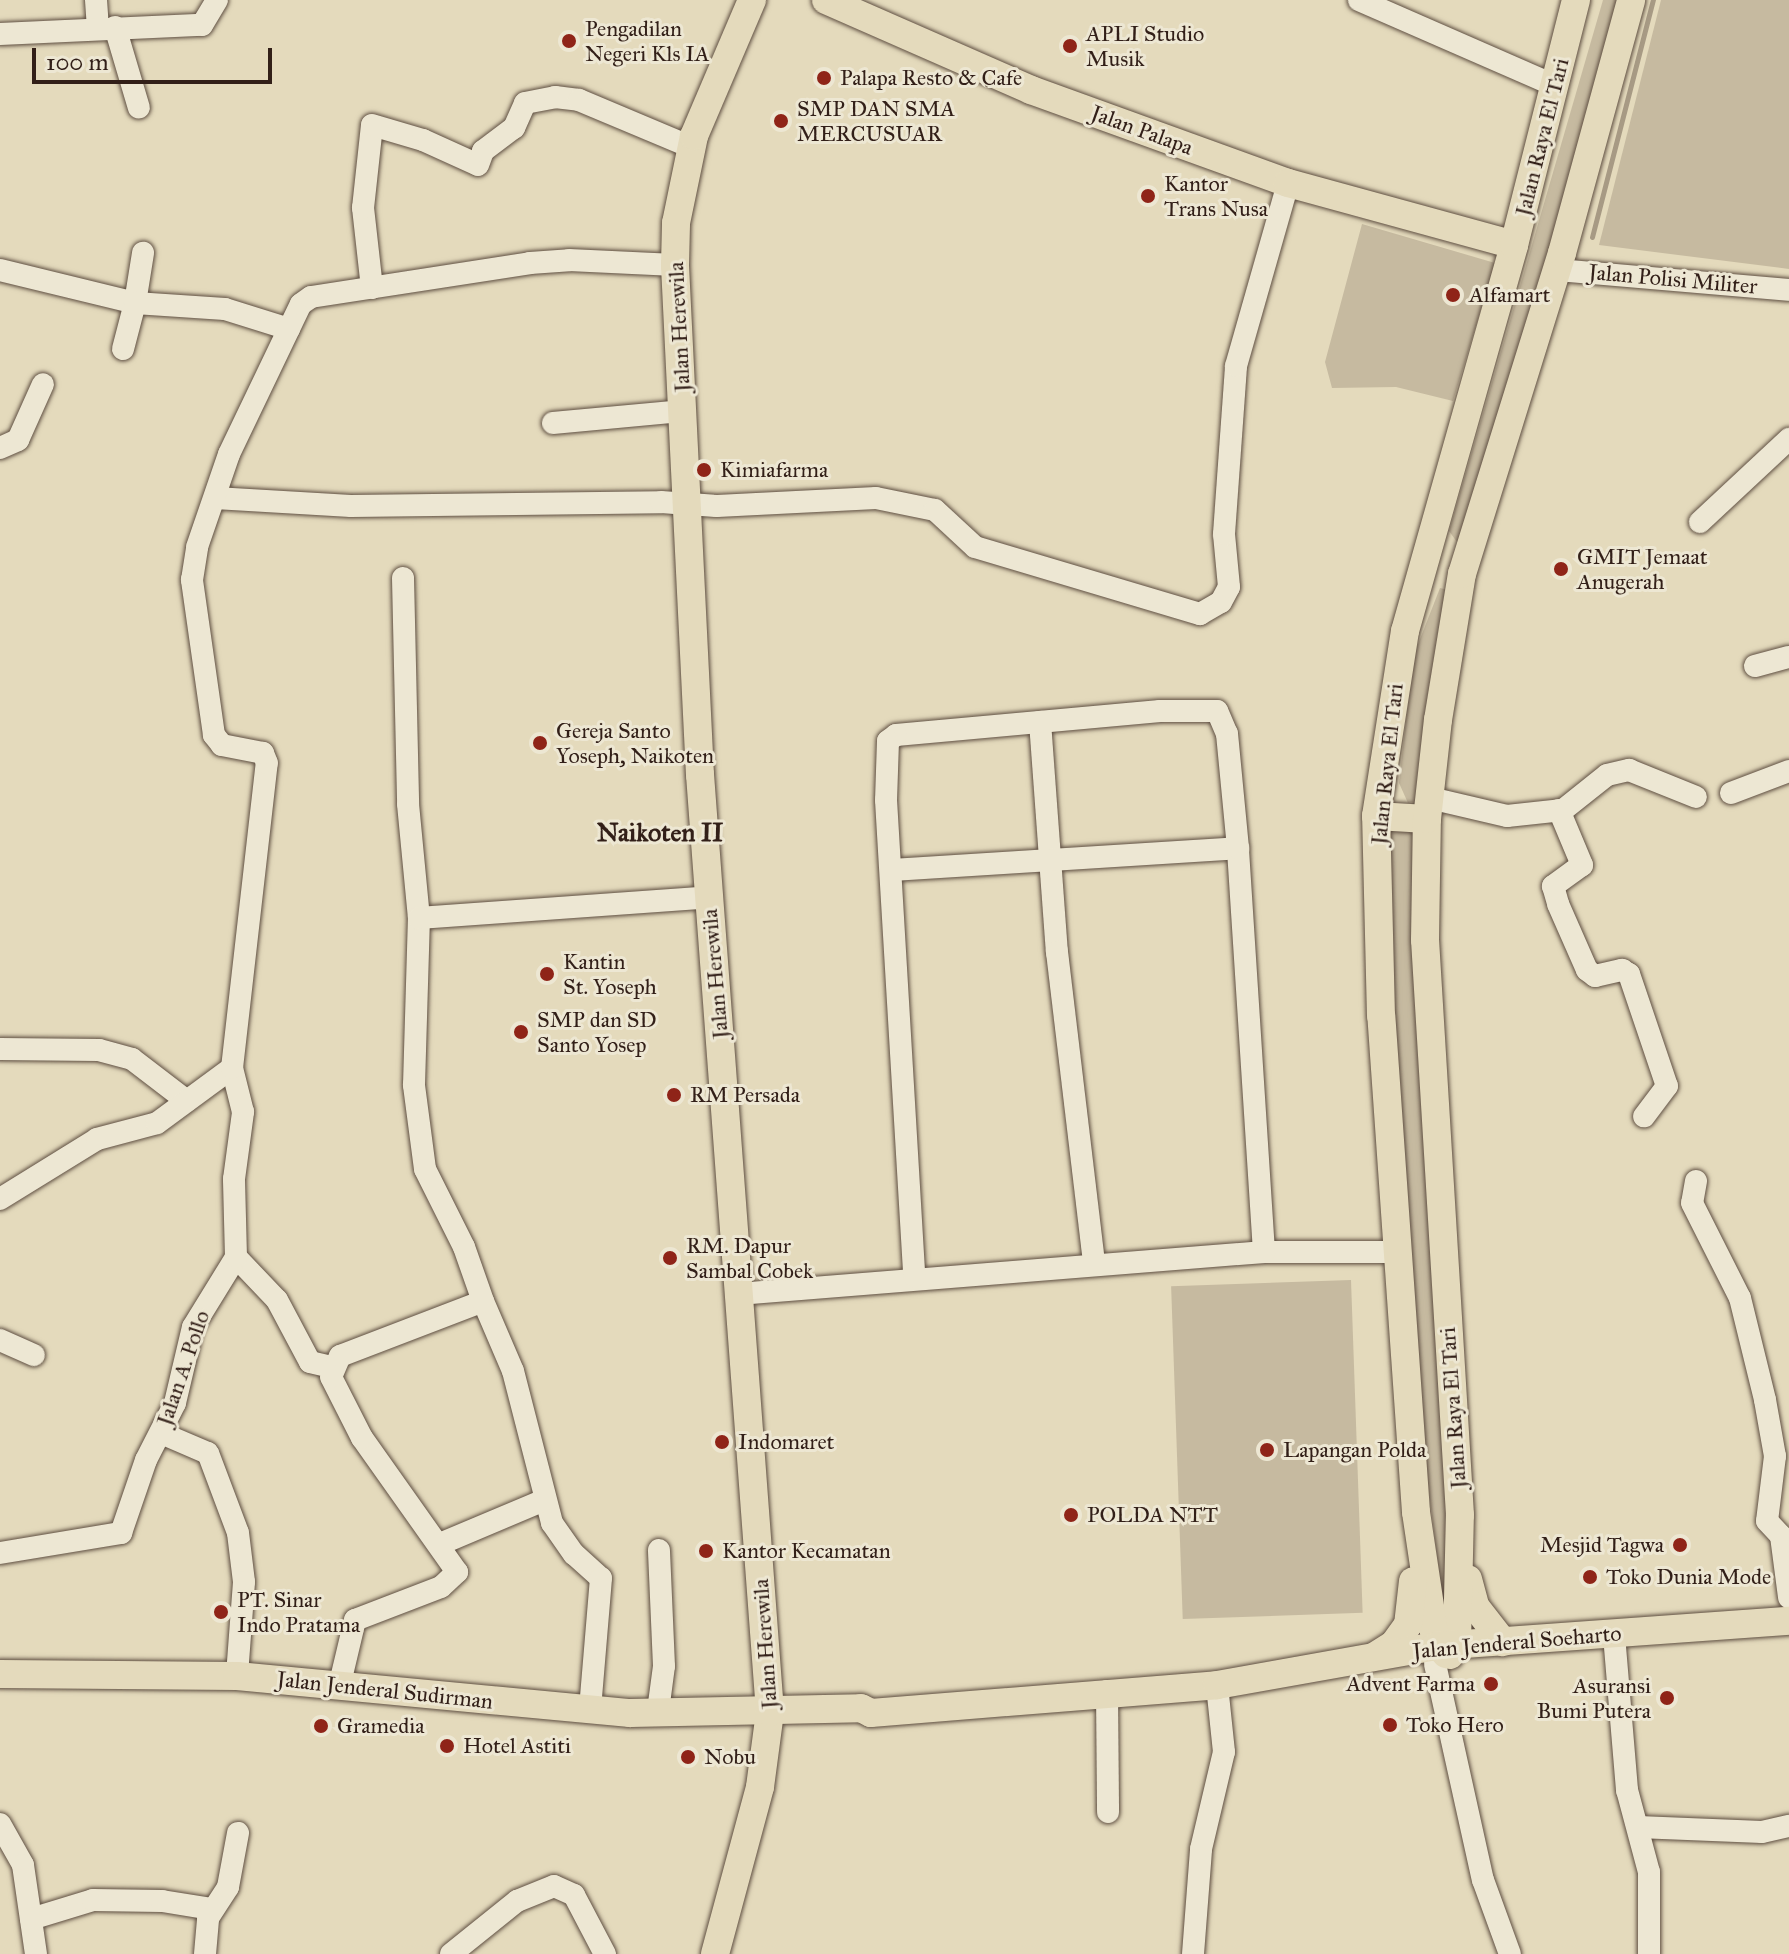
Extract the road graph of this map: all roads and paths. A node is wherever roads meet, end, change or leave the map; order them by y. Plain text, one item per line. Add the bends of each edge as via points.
1 (96, 0) edge
2 (217, 0) edge
3 (752, 0) edge
4 (826, 0) edge
5 (1359, 0) edge
6 (1576, 0) edge
7 (1631, 0) edge
8 (107, 27) junction
9 (0, 34) edge
10 (1556, 86) junction
11 (139, 108) dead end
12 (690, 151) junction
13 (1288, 183) junction
14 (1514, 245) junction
15 (143, 253) dead end
16 (675, 265) junction
17 (0, 270) edge
18 (1557, 270) junction
19 (372, 288) junction
20 (1789, 290) edge
21 (135, 303) junction
22 (289, 329) junction
23 (123, 349) dead end
24 (43, 384) dead end
25 (683, 411) junction
26 (553, 423) dead end
27 (1789, 439) edge
28 (0, 448) edge
29 (215, 498) junction
30 (687, 503) junction
31 (1700, 522) dead end
32 (1422, 564) junction
33 (1462, 574) junction
34 (403, 578) dead end
35 (1789, 657) edge
36 (1755, 666) dead end
37 (1040, 722) junction
38 (1789, 771) edge
39 (1731, 793) dead end
40 (1696, 797) dead end
41 (1429, 809) junction
42 (1559, 810) junction
43 (1376, 816) junction
44 (1238, 848) junction
45 (1051, 861) junction
46 (891, 870) junction
47 (709, 897) junction
48 (419, 918) junction
49 (0, 1049) edge
50 (232, 1068) junction
51 (187, 1101) junction
52 (1644, 1116) dead end
53 (1696, 1181) dead end
54 (0, 1199) edge
55 (1264, 1252) junction
56 (1396, 1252) junction
57 (236, 1257) junction
58 (1094, 1264) junction
59 (914, 1276) junction
60 (738, 1294) junction
61 (483, 1301) junction
62 (0, 1340) edge
63 (34, 1355) dead end
64 (332, 1367) junction
65 (161, 1433) junction
66 (544, 1500) junction
67 (1416, 1512) junction
68 (1460, 1515) junction
69 (440, 1544) junction
70 (659, 1550) dead end
71 (0, 1553) edge
72 (1789, 1597) edge
73 (1789, 1621) edge
74 (1789, 1639) edge
75 (1615, 1647) junction
76 (1496, 1650) junction
77 (1443, 1652) junction
78 (1377, 1666) junction
79 (0, 1674) edge
80 (237, 1676) junction
81 (340, 1683) junction
82 (1217, 1685) junction
83 (1107, 1691) junction
84 (590, 1710) junction
85 (644, 1712) junction
86 (770, 1720) junction
87 (1108, 1812) dead end
88 (0, 1824) edge
89 (1789, 1826) edge
90 (1638, 1827) junction
91 (238, 1833) dead end
92 (212, 1909) junction
93 (31, 1919) junction
94 (36, 1954) edge
95 (205, 1954) edge
96 (451, 1954) edge
97 (605, 1954) edge
98 (715, 1954) edge
99 (1193, 1954) edge
100 (1510, 1954) edge
101 (1649, 1954) edge

1 - 8 street
2 - 8 street via 202,25
3 - 12 main road, Jalan Herewila
4 - 13 main road, Jalan Palapa via 1031,90
5 - 10 street
6 - 10 main road, Jalan Raya El Tari
7 - 18 main road, Jalan Raya El Tari
8 - 9 street
8 - 11 street
10 - 14 main road, Jalan Raya El Tari
12 - 16 main road, Jalan Herewila
12 - 19 street via 579,100 555,97 525,103 509,134 480,158 372,125 363,208
13 - 14 main road, Jalan Palapa
13 - 30 street via 1236,366 1224,534 1229,587 1209,611 1190,615 975,547 947,517 922,505 857,497 793,505
14 - 32 main road, Jalan Raya El Tari
15 - 21 street
16 - 19 street via 569,260
16 - 25 main road, Jalan Herewila
17 - 21 street
18 - 20 street, Jalan Polisi Militer
18 - 33 main road, Jalan Raya El Tari
19 - 22 street via 305,299
21 - 22 street via 225,309
21 - 23 street
22 - 29 street via 229,454
24 - 28 street via 18,440
25 - 26 street
25 - 30 main road, Jalan Herewila
27 - 31 street
29 - 30 street via 351,506
29 - 50 street via 197,547 192,580 214,735 222,745 263,753 267,763
30 - 47 main road, Jalan Herewila
32 - 33 main road
32 - 43 main road, Jalan Raya El Tari via 1392,697
33 - 41 main road, Jalan Raya El Tari
34 - 48 street via 407,789
35 - 36 street
37 - 44 street via 1217,711 1227,734
37 - 45 street
37 - 46 street via 892,736 886,746
38 - 39 street
40 - 42 street via 1629,770 1607,775
41 - 42 street via 1507,816
41 - 43 main road
41 - 68 main road, Jalan Raya El Tari via 1426,956
42 - 52 street via 1582,865 1553,886 1558,904 1587,970 1595,976 1622,970 1629,974 1667,1086
43 - 56 main road, Jalan Raya El Tari via 1381,1016
44 - 45 street
44 - 55 street
45 - 46 street
45 - 58 street
46 - 59 street
47 - 48 street
47 - 60 main road, Jalan Herewila
48 - 61 street via 414,1085 425,1169 464,1247
49 - 51 street via 99,1050 132,1059 174,1086
50 - 51 street
50 - 57 street via 243,1112 234,1179
51 - 54 street via 157,1123 97,1139
53 - 72 street via 1692,1203 1740,1298 1765,1400 1775,1456 1767,1521 1781,1536
55 - 56 street
55 - 58 street
56 - 67 main road, Jalan Raya El Tari
57 - 64 street via 277,1300 310,1362
57 - 65 street, Jalan A. Pollo via 197,1318 175,1403
58 - 59 street
59 - 60 street
60 - 86 main road, Jalan Herewila
61 - 64 street via 340,1356
61 - 66 street via 513,1371
62 - 63 street
64 - 69 street via 333,1386 346,1413
65 - 71 street, Jalan A. Pollo via 117,1536
65 - 80 street via 208,1453 238,1533 244,1582
66 - 69 street
66 - 84 street via 559,1535 601,1578
67 - 77 main road, Jalan Raya El Tari
67 - 78 main road via 1411,1616
68 - 76 main road via 1475,1606
68 - 77 main road, Jalan Raya El Tari
69 - 81 street via 457,1567 454,1577 355,1620
70 - 85 street via 664,1666
73 - 76 main road, Jalan Jenderal Soeharto
74 - 75 main road, Jalan Jenderal Soeharto via 1745,1636
75 - 76 main road, Jalan Jenderal Soeharto
75 - 90 street via 1623,1761
76 - 77 main road, Jalan Jenderal Soeharto
77 - 78 main road, Jalan Jenderal Soeharto
77 - 100 street via 1483,1880
78 - 82 main road, Jalan Jenderal Soeharto
79 - 80 main road, Jalan Jenderal Sudirman
80 - 81 main road, Jalan Jenderal Sudirman
81 - 84 main road, Jalan Jenderal Sudirman
82 - 83 main road, Jalan Jenderal Soeharto
82 - 99 street via 1224,1752 1201,1849
83 - 86 main road, Jalan Jenderal Soeharto via 871,1713 858,1724
83 - 87 street
84 - 85 main road, Jalan Jenderal Sudirman
85 - 86 main road, Jalan Jenderal Sudirman
86 - 98 main road, Jalan Herewila via 760,1787
88 - 93 street via 23,1865
89 - 90 street via 1762,1832
90 - 101 street via 1649,1872
91 - 92 street via 228,1887
92 - 93 street via 162,1901 93,1900
92 - 95 street
93 - 94 street
96 - 97 street via 517,1901 554,1886 574,1895

